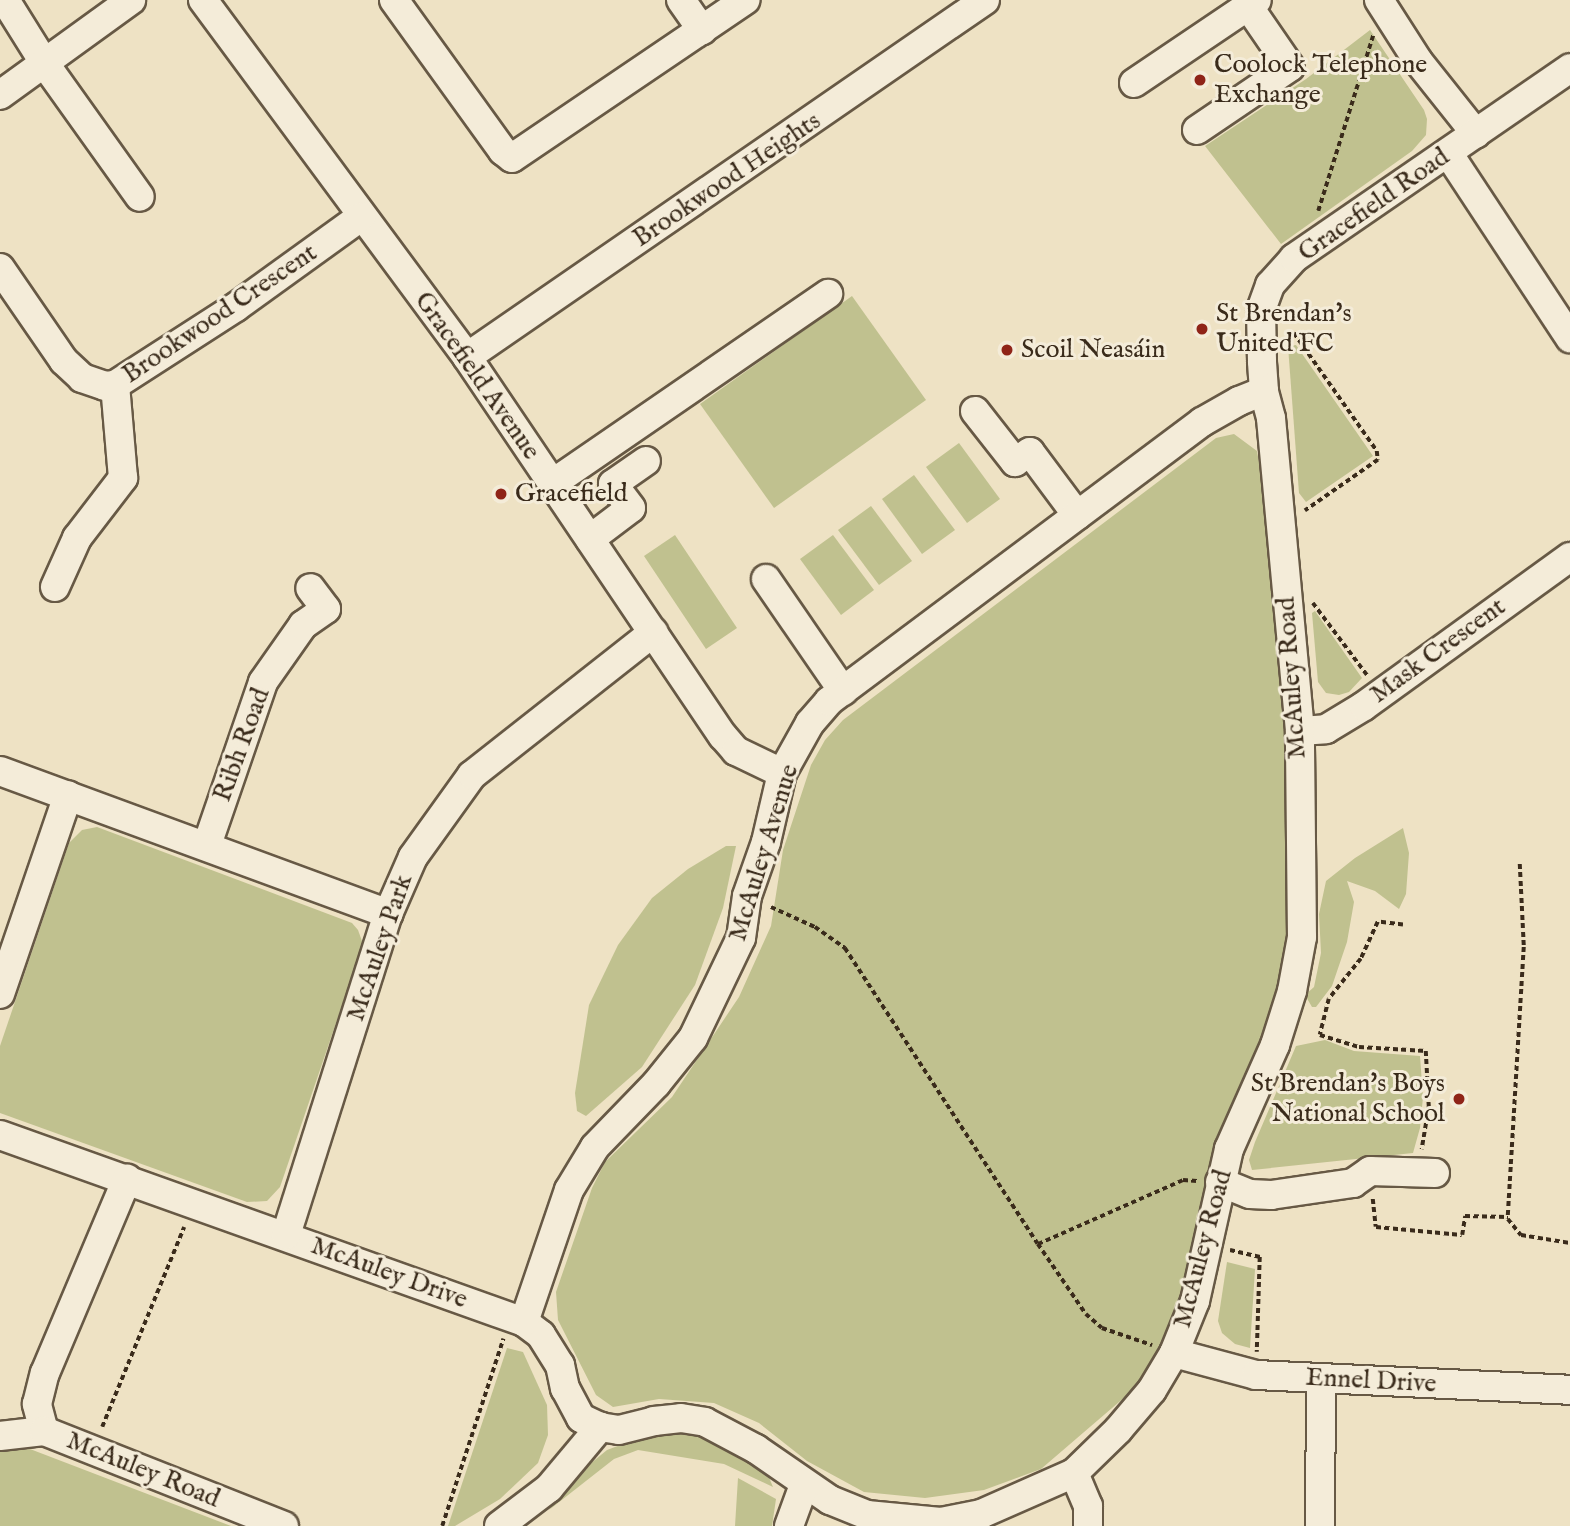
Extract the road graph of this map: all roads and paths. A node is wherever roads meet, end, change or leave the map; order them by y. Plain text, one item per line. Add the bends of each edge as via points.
1 (5, 0) edge
2 (131, 0) edge
3 (203, 0) edge
4 (394, 0) edge
5 (681, 0) edge
6 (745, 0) edge
7 (985, 0) edge
8 (1253, 3) edge
9 (1385, 11) edge
10 (702, 30) junction
11 (45, 64) junction
12 (1570, 68) edge
13 (1134, 83) dead end
14 (0, 95) edge
15 (1197, 130) dead end
16 (1476, 134) junction
17 (1448, 153) junction
18 (140, 197) dead end
19 (361, 217) junction
20 (1326, 236) junction
21 (0, 268) edge
22 (828, 294) dead end
23 (1261, 328) junction
24 (1570, 338) edge
25 (467, 357) junction
26 (114, 385) junction
27 (1264, 391) junction
28 (975, 411) dead end
29 (646, 461) dead end
30 (553, 484) junction
31 (1279, 513) junction
32 (1077, 515) junction
33 (590, 539) junction
34 (1570, 557) edge
35 (766, 579) dead end
36 (55, 587) dead end
37 (310, 587) dead end
38 (1303, 600) dead end
39 (654, 632) junction
40 (843, 691) junction
41 (1381, 694) junction
42 (1300, 731) junction
43 (0, 771) edge
44 (782, 773) junction
45 (68, 795) junction
46 (207, 845) junction
47 (1520, 864) dead end
48 (747, 896) junction
49 (388, 914) junction
50 (1402, 925) dead end
51 (0, 994) edge
52 (0, 1135) edge
53 (1426, 1163) joint
54 (1370, 1171) junction
55 (127, 1179) junction
56 (1220, 1182) junction
57 (194, 1202) junction
58 (1508, 1217) junction
59 (286, 1236) junction
60 (1570, 1243) edge
61 (1038, 1244) junction
62 (1208, 1244) junction
63 (517, 1319) junction
64 (1174, 1353) junction
65 (1256, 1375) junction
66 (1321, 1380) junction
67 (1570, 1390) edge
68 (600, 1427) junction
69 (44, 1431) junction
70 (0, 1436) edge
71 (93, 1450) junction
72 (1074, 1473) junction
73 (804, 1485) junction
74 (284, 1526) edge
75 (442, 1526) edge
76 (499, 1526) edge
77 (789, 1526) edge
78 (1088, 1526) edge
79 (1320, 1526) edge

1 - 11 street
2 - 11 street
3 - 19 street, Gracefield Avenue
4 - 10 street via 512,158
5 - 10 street
6 - 10 street
7 - 25 street, Brookwood Heights
8 - 13 street
8 - 15 street via 1290,67
9 - 16 street
9 - 20 path via 1373,35 1317,211
11 - 14 street
11 - 18 street
12 - 16 street, Gracefield Road
16 - 17 street, Gracefield Road
17 - 20 street, Gracefield Road
17 - 24 street
19 - 25 street, Gracefield Avenue
19 - 26 street, Brookwood Crescent via 236,307
20 - 23 street, Gracefield Road via 1294,258 1270,285 1261,310
21 - 26 street, Brookwood Crescent via 64,360 82,378
22 - 30 street
23 - 27 street, Gracefield Road
23 - 31 path via 1294,333 1377,451 1378,460 1301,514
25 - 30 street, Gracefield Avenue
26 - 36 street via 123,478 77,538
27 - 31 street, McAuley Road via 1271,418
27 - 32 street, McAuley Avenue via 1202,422
28 - 32 street via 1015,462 1030,452
29 - 33 street via 613,484 631,508
30 - 33 street, Gracefield Avenue
31 - 42 street, McAuley Road
32 - 40 street, McAuley Avenue
33 - 39 street, Gracefield Avenue
34 - 41 street, Mask Crescent
35 - 40 street
37 - 46 street, Ribh Road via 326,609 303,625 263,682
38 - 41 path via 1315,604
39 - 44 street, Gracefield Avenue via 736,751
39 - 49 street, McAuley Park via 472,775 412,857
40 - 44 street, McAuley Avenue via 810,723
41 - 42 street, Mask Crescent via 1326,730
42 - 56 street, McAuley Road via 1302,937 1275,1045 1229,1149
43 - 45 street
44 - 48 street, McAuley Avenue
45 - 46 street
45 - 51 street
46 - 49 street
47 - 58 path via 1524,947
48 - 61 path via 815,927 845,948
48 - 63 street, McAuley Avenue via 741,938 692,1038 656,1084 595,1147 569,1191
49 - 59 street, McAuley Park
50 - 53 path via 1378,922 1361,959 1329,999 1320,1035 1359,1047 1426,1051
52 - 55 street, McAuley Drive
53 - 54 street
54 - 56 street via 1353,1183 1271,1195 1250,1194
54 - 58 path via 1376,1227 1462,1235 1465,1216
55 - 57 street, McAuley Drive
55 - 69 street via 45,1373 37,1404
56 - 61 path via 1183,1180
56 - 62 street, McAuley Road
57 - 59 street, McAuley Drive
57 - 71 path
58 - 60 path via 1521,1235
59 - 63 street, McAuley Drive
61 - 64 path via 1086,1314 1102,1328
62 - 64 street, McAuley Road via 1195,1301
62 - 65 path via 1260,1257
63 - 68 street, McAuley Drive via 541,1335 561,1365 565,1388 581,1418
63 - 75 path
64 - 65 street, Ennel Drive
64 - 72 street, McAuley Road via 1152,1391
65 - 66 street, Ennel Drive
66 - 67 street, Ennel Drive
66 - 79 street
68 - 73 street, McAuley Road via 619,1430 681,1418 705,1422 756,1449
68 - 76 street via 549,1488
69 - 70 street, McAuley Road
69 - 71 street, McAuley Road
71 - 74 street, McAuley Road
72 - 73 street, McAuley Road via 991,1510 941,1522 867,1515
72 - 78 street via 1088,1506
73 - 77 street

